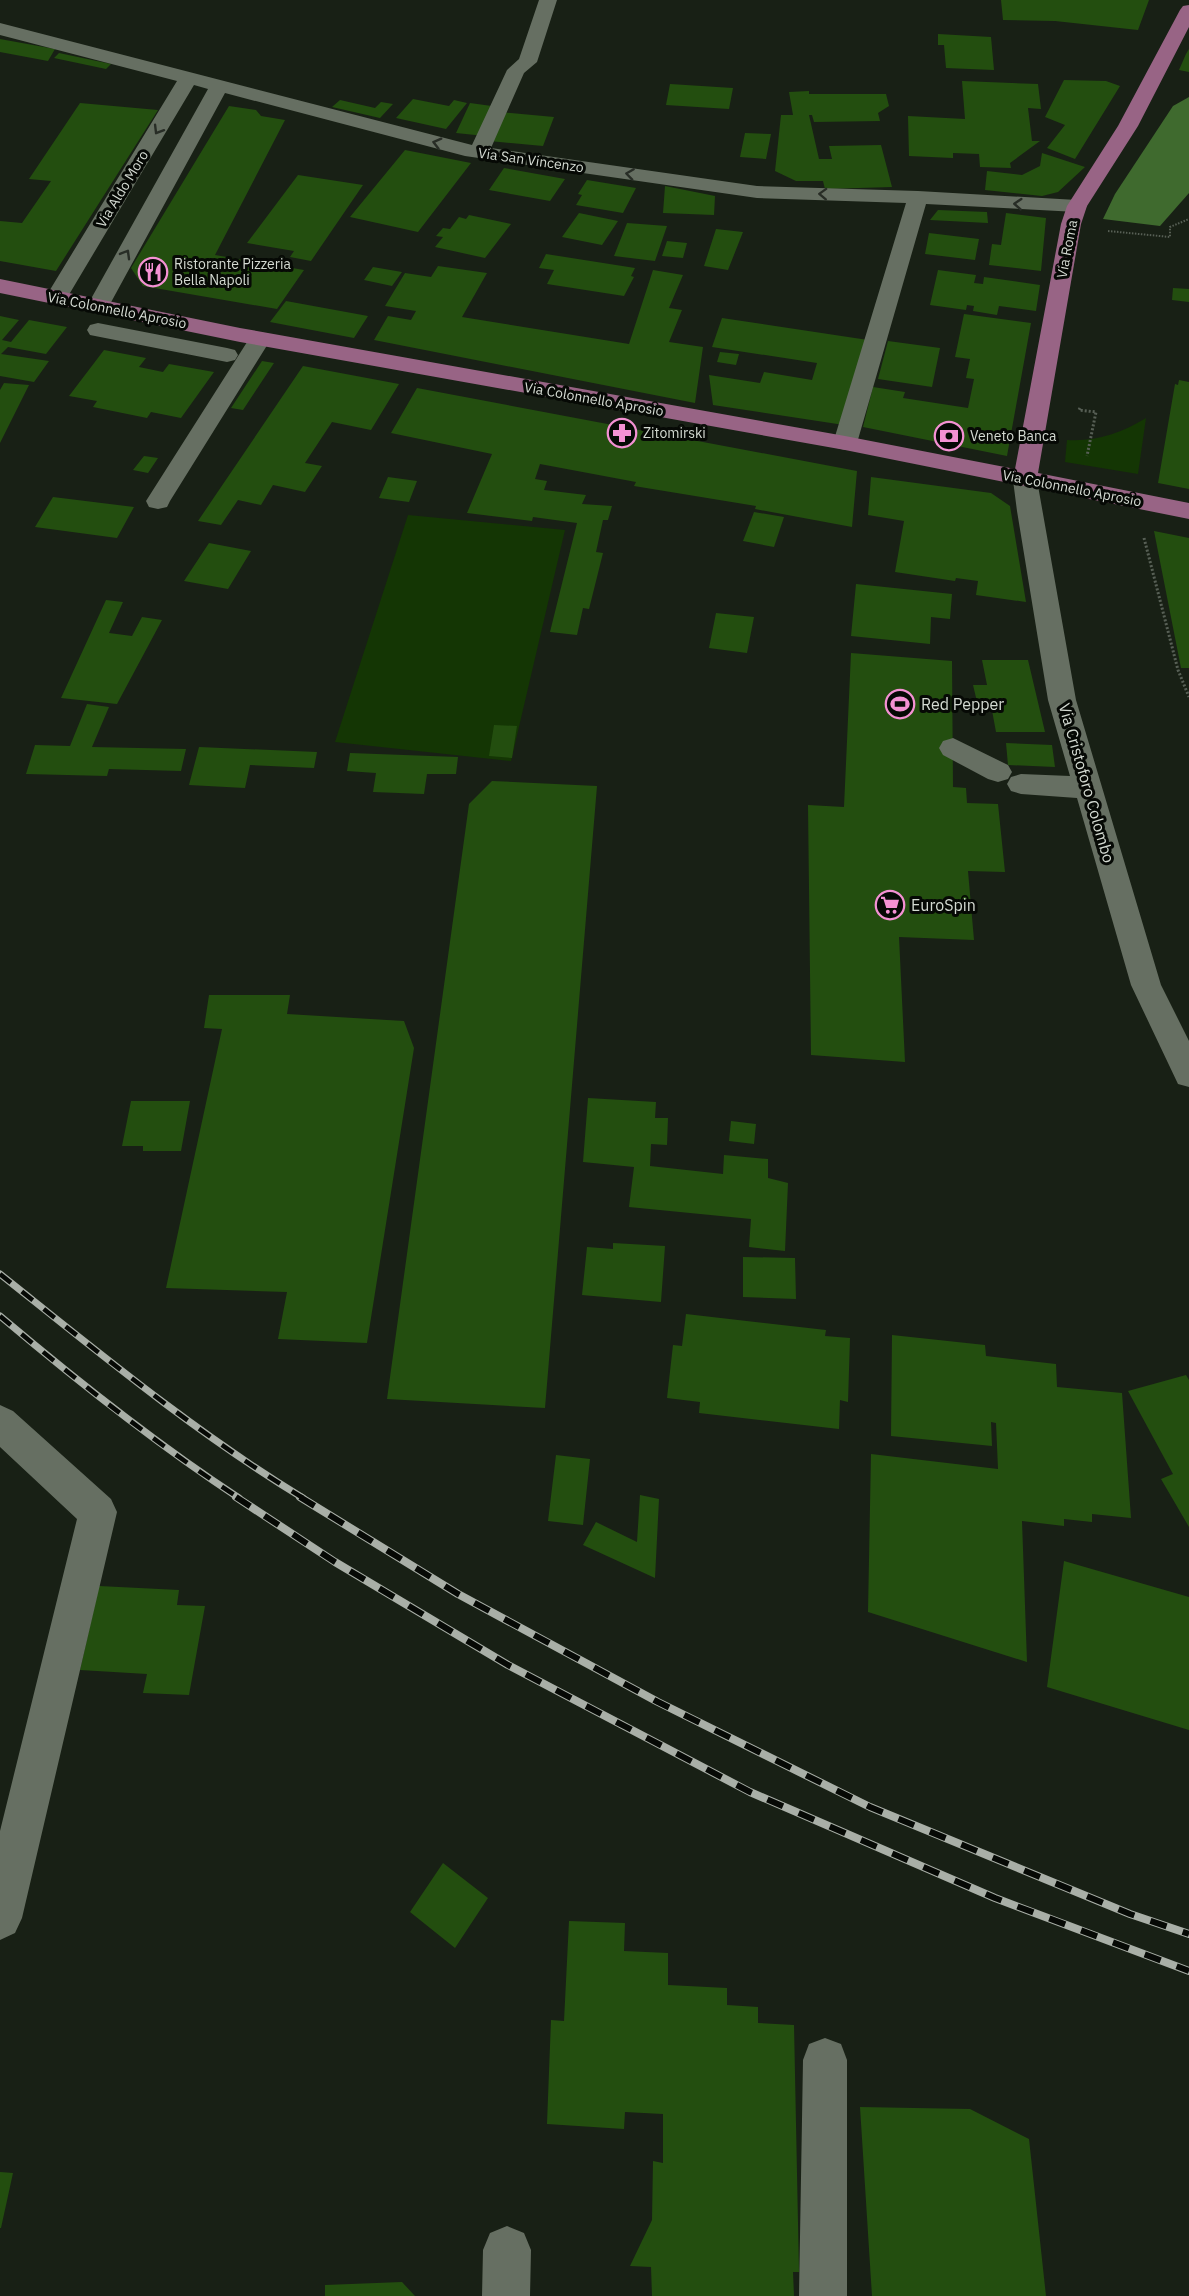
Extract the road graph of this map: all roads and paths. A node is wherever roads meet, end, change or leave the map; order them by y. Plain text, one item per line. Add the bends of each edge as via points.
1 (548, 0) edge
2 (1189, 10) edge
3 (0, 29) edge
4 (188, 80) junction
5 (220, 85) junction
6 (479, 152) junction
7 (918, 197) junction
8 (1077, 206) junction
9 (1189, 219) edge
10 (1104, 231) dead end
11 (0, 286) edge
12 (56, 298) junction
13 (98, 306) junction
14 (98, 330) dead end
15 (260, 339) junction
16 (227, 355) dead end
17 (1081, 398) dead end
18 (845, 443) junction
19 (1025, 480) junction
20 (1090, 492) junction
21 (158, 501) dead end
22 (1189, 511) edge
23 (1142, 527) dead end
24 (1189, 696) edge
25 (953, 748) dead end
26 (1088, 788) junction
27 (1189, 1074) edge
28 (0, 1423) edge
29 (0, 1918) edge
30 (825, 2060) dead end
31 (507, 2250) dead end
32 (506, 2296) edge
33 (823, 2296) edge

1 - 6 street via 528,62 516,70
2 - 8 main road, Via Roma via 1128,126
3 - 4 street, Via San Vincenzo
4 - 5 street, Via San Vincenzo
4 -> 12 street, Via Aldo Moro
6 -> 5 street, Via San Vincenzo
13 -> 5 street
7 -> 6 street, Via San Vincenzo via 757,192
8 -> 7 street, Via San Vincenzo
7 - 18 street
8 - 19 main road, Via Roma
9 - 10 path via 1170,227 1170,237
11 - 12 main road, Via Colonnello Aprosio
12 - 13 main road, Via Colonnello Aprosio
13 - 15 main road, Via Colonnello Aprosio
14 - 16 street
15 - 18 main road, Via Colonnello Aprosio
15 - 21 street
17 - 20 path via 1079,410 1096,412 1086,461 1098,464
18 - 19 main road, Via Colonnello Aprosio
19 - 20 main road, Via Colonnello Aprosio
19 - 26 street, Via Cristoforo Colombo via 1062,700
20 - 22 main road, Via Colonnello Aprosio
23 - 24 path via 1178,670
25 - 26 street via 1009,778
26 - 27 street, Via Cristoforo Colombo via 1146,985
28 - 29 street via 98,1512
30 - 33 street
31 - 32 street

